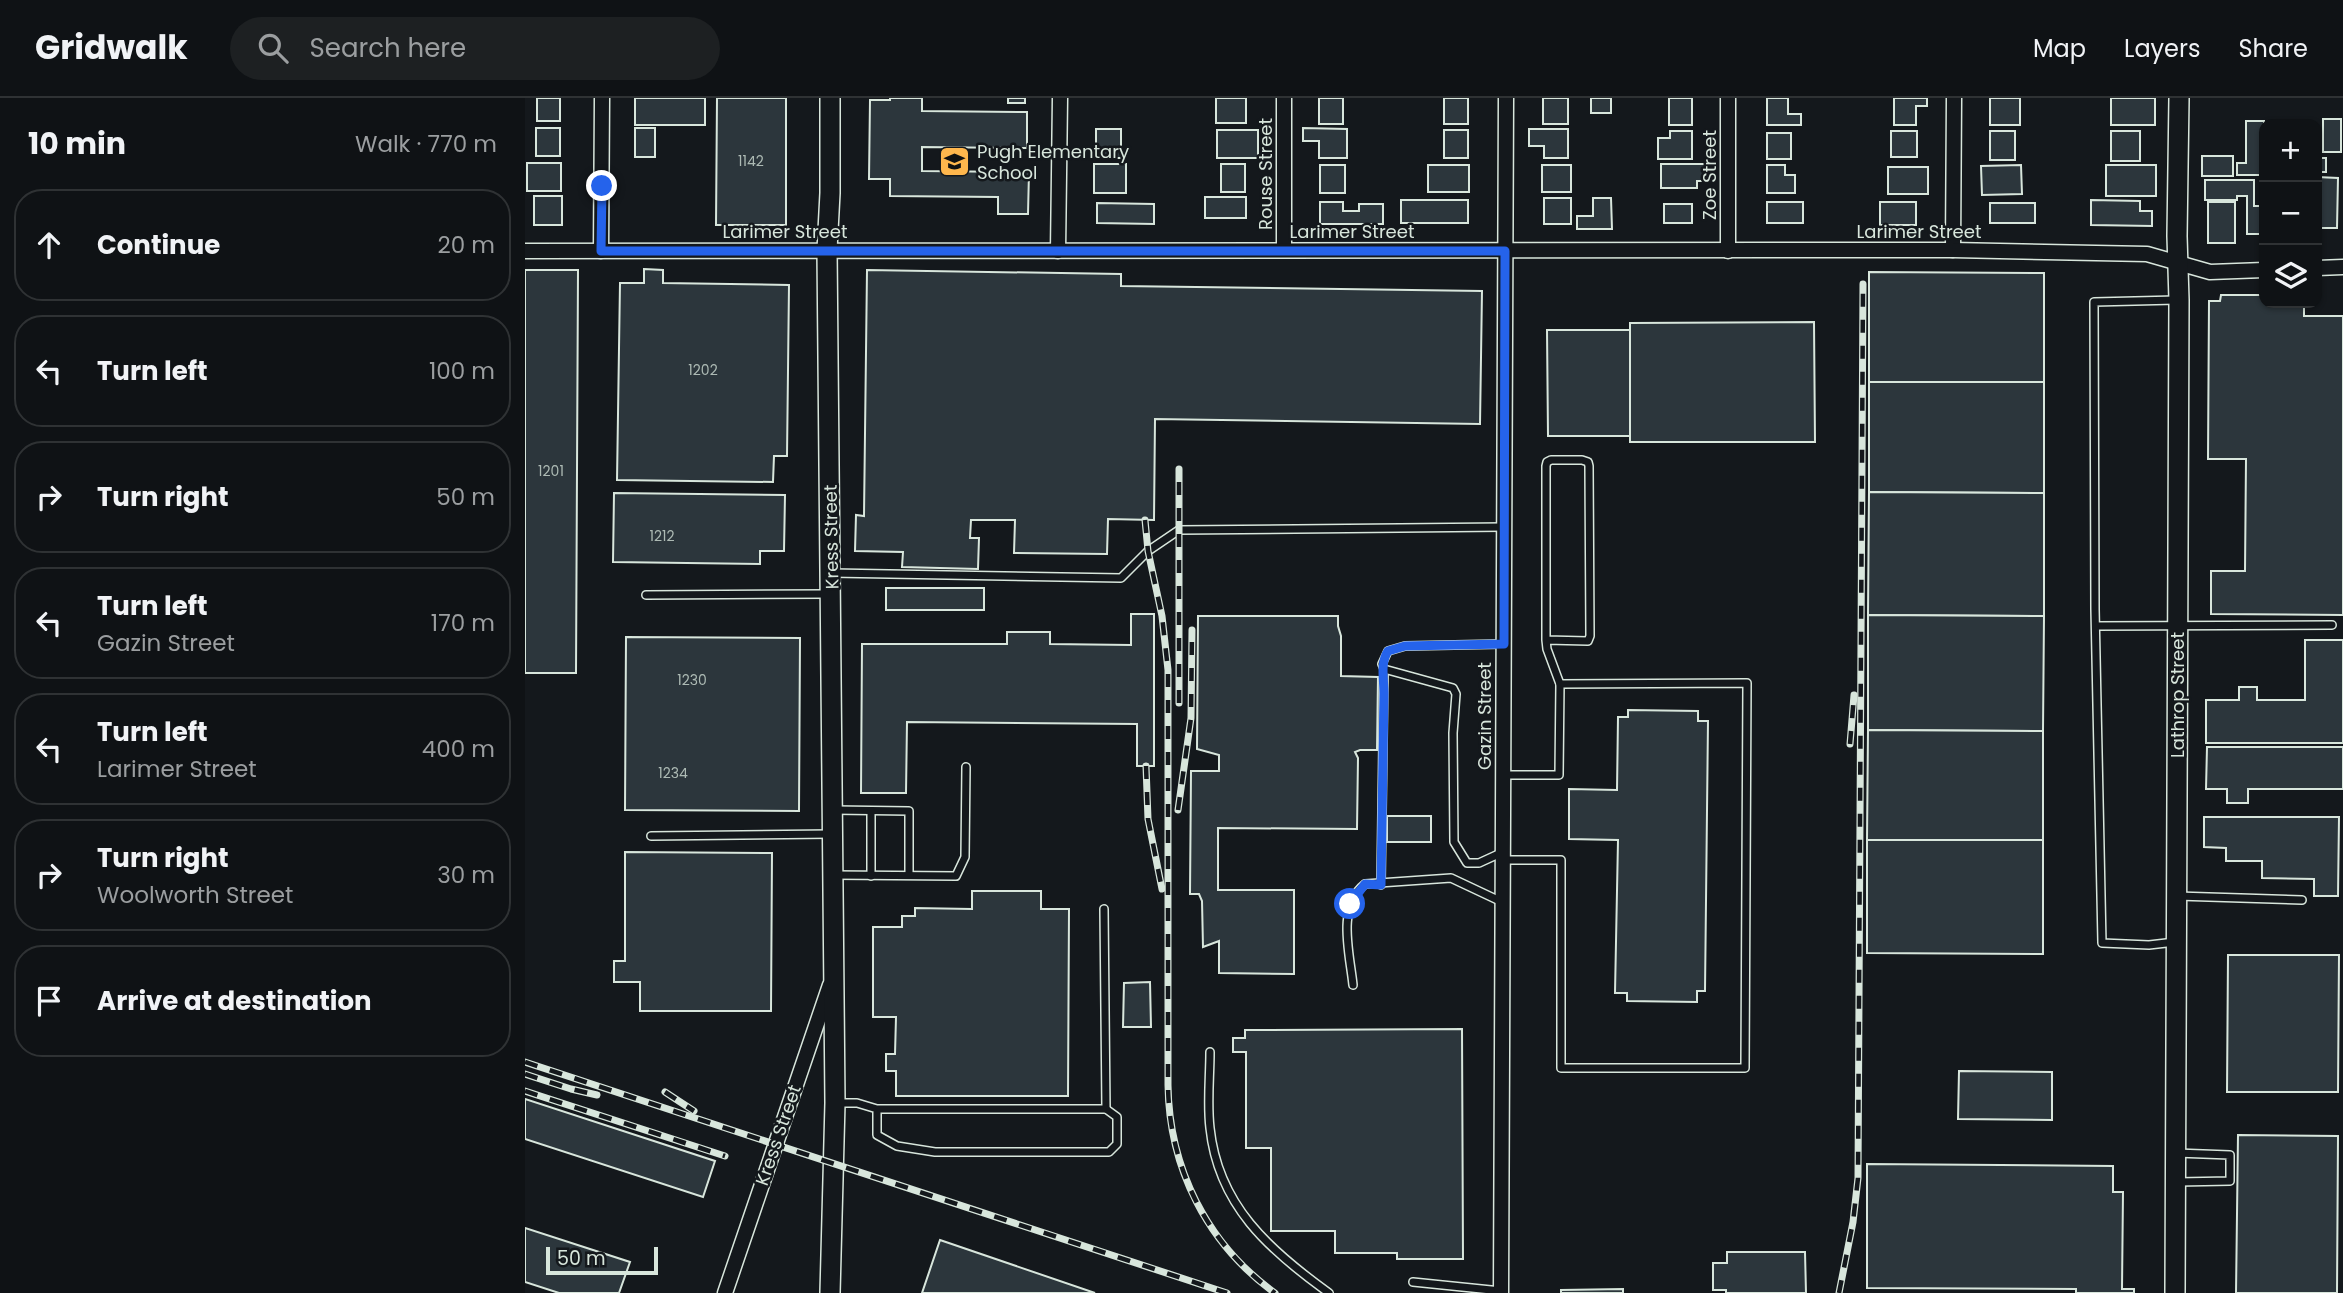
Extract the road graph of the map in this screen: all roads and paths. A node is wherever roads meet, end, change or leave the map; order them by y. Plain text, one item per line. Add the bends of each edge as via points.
1 (602, 98) edge
2 (829, 98) edge
3 (1060, 98) edge
4 (1284, 98) edge
5 (1506, 98) edge
6 (1728, 98) edge
7 (1954, 98) edge
8 (2179, 98) edge
9 (827, 250) junction
10 (1284, 250) junction
11 (1954, 250) junction
12 (525, 251) edge
13 (601, 251) junction
14 (1058, 251) junction
15 (1505, 251) junction
16 (1728, 251) junction
17 (2178, 262) junction
18 (2343, 267) edge
19 (2322, 268) edge
20 (2259, 270) edge
21 (2179, 300) junction
22 (1504, 527) junction
23 (832, 573) junction
24 (646, 594) dead end
25 (832, 594) junction
26 (2178, 625) junction
27 (2332, 625) dead end
28 (2096, 626) junction
29 (1546, 640) junction
30 (1504, 644) junction
31 (1384, 669) junction
32 (1560, 684) junction
33 (966, 767) dead end
34 (1503, 775) junction
35 (832, 810) junction
36 (871, 811) junction
37 (832, 834) junction
38 (651, 836) dead end
39 (1503, 856) junction
40 (832, 875) junction
41 (909, 875) junction
42 (871, 876) junction
43 (1381, 885) junction
44 (2176, 896) junction
45 (2302, 900) dead end
46 (1502, 902) junction
47 (1104, 909) dead end
48 (2176, 942) junction
49 (833, 977) junction
50 (1353, 985) dead end
51 (1210, 1052) dead end
52 (835, 1103) junction
53 (877, 1109) junction
54 (1106, 1109) junction
55 (2175, 1153) junction
56 (2175, 1182) junction
57 (1413, 1282) dead end
58 (1501, 1292) edge
59 (725, 1293) edge
60 (830, 1293) edge
61 (1329, 1293) edge
62 (2175, 1293) edge

1 - 13 street
2 - 9 street, Kress Street
3 - 14 street
4 - 10 street, Rouse Street
5 - 15 street, Gazin Street
6 - 16 street, Zoe Street
7 - 11 street
8 - 17 street, Lathrop Street
9 - 13 street, Larimer Street
9 - 14 street, Larimer Street
9 - 23 street, Kress Street
10 - 14 street, Larimer Street
10 - 15 street, Larimer Street
11 - 16 street, Larimer Street
11 - 17 street, Larimer Street via 2147,254
12 - 13 street, Larimer Street
15 - 16 street, Larimer Street
15 - 22 street, Gazin Street
17 - 20 street, Larimer Street via 2210,272
17 - 21 street, Lathrop Street
18 - 19 street
21 - 26 street, Lathrop Street
21 - 28 lane via 2094,302
22 - 23 lane via 1179,530 1148,551 1121,578
22 - 30 street, Gazin Street
23 - 25 street, Kress Street
24 - 25 lane
25 - 35 street, Kress Street
26 - 27 lane
26 - 28 lane
26 - 44 street, Lathrop Street
28 - 48 lane via 2102,943
29 - 29 lane via 1547,462 1582,460 1589,466 1590,636 1582,643
29 - 32 lane
30 - 31 lane via 1405,646 1388,651
30 - 34 street, Gazin Street
31 - 39 lane via 1453,688 1454,842 1467,863
31 - 43 lane
32 - 34 lane via 1559,775
32 - 39 lane via 1747,683 1745,1068 1561,1068 1561,860
33 - 41 lane via 965,857 956,876
34 - 39 street, Gazin Street
35 - 36 lane
35 - 37 street, Kress Street
36 - 41 lane via 909,811
36 - 42 lane
37 - 38 lane
37 - 40 street, Kress Street
39 - 46 street, Gazin Street
40 - 42 lane
40 - 49 street, Kress Street
41 - 42 lane
43 - 46 lane via 1451,878
43 - 50 lane via 1365,884 1350,904
44 - 45 lane
44 - 48 street, Lathrop Street
46 - 58 street, Gazin Street
47 - 54 lane
48 - 55 street, Lathrop Street
49 - 52 street, Kress Street
49 - 59 street, Kress Street
51 - 61 lane via 1210,1126 1226,1187 1255,1231
52 - 53 lane
52 - 60 street, Kress Street
53 - 54 lane
53 - 54 lane via 877,1135 897,1146 935,1153 1109,1152 1117,1144 1117,1117
55 - 56 street, Lathrop Street
55 - 56 lane via 2230,1155 2230,1181
56 - 62 street, Lathrop Street
57 - 58 lane

